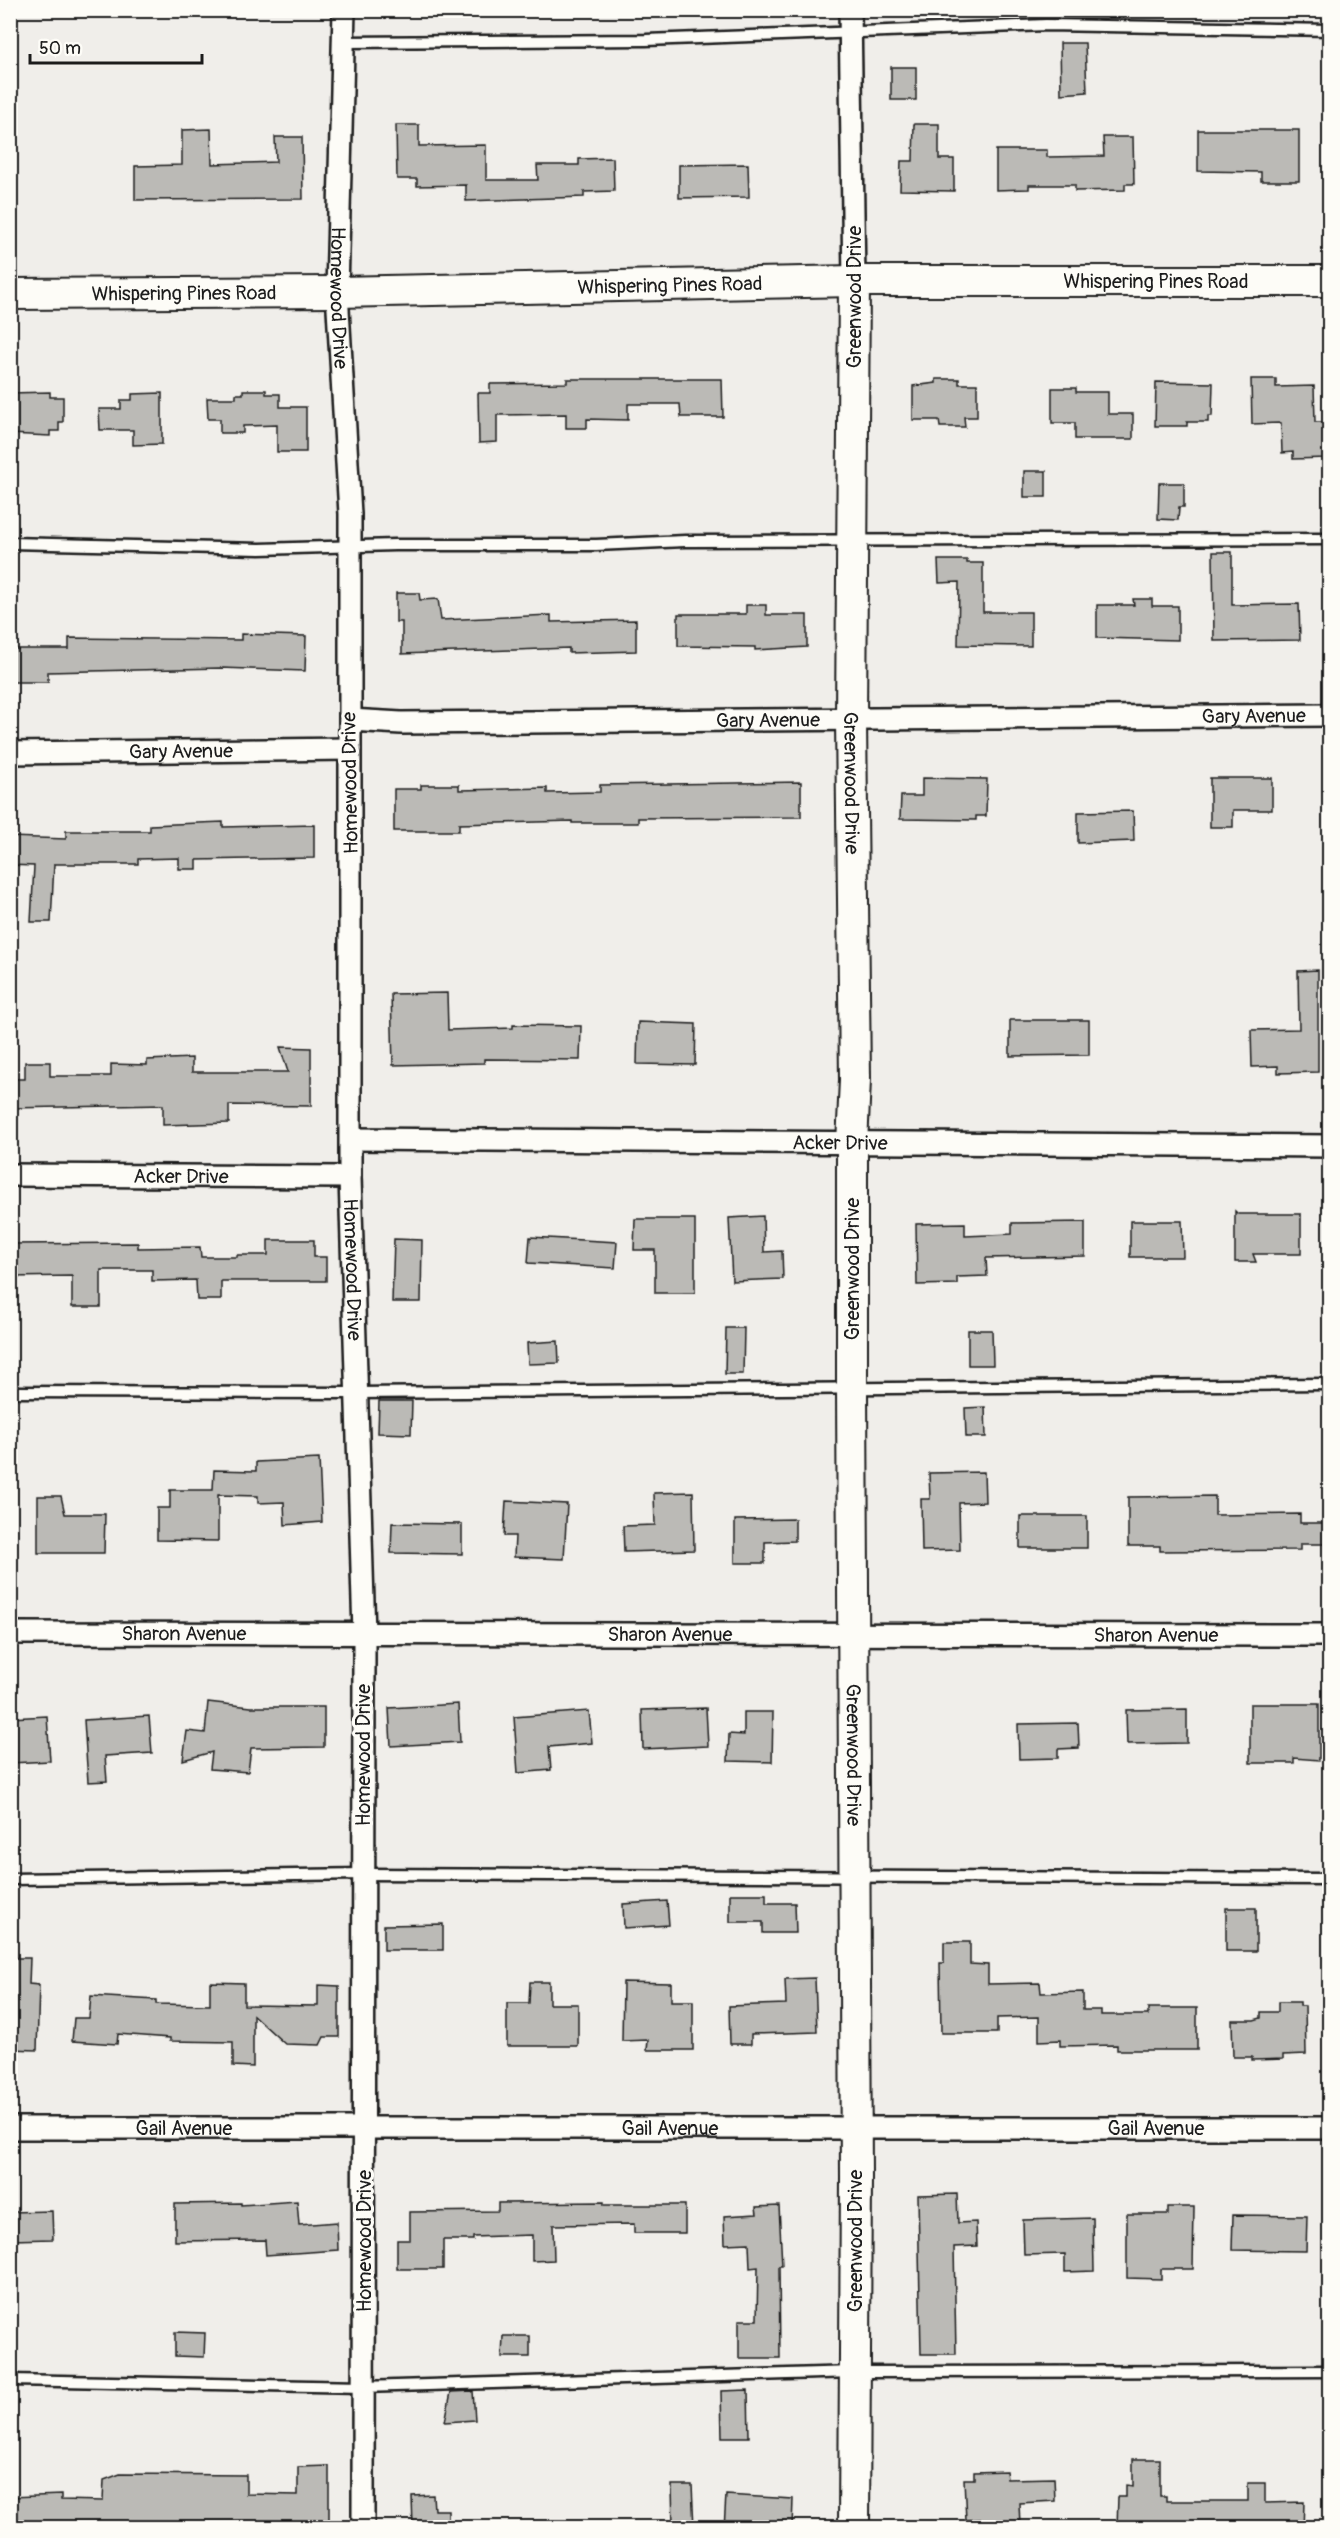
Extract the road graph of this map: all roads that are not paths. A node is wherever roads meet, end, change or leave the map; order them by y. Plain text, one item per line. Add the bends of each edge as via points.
1 (344, 10) edge
2 (850, 10) edge
3 (1329, 30) edge
4 (851, 33) junction
5 (343, 42) junction
6 (1329, 281) edge
7 (854, 282) junction
8 (337, 292) junction
9 (10, 294) edge
10 (1329, 539) edge
11 (853, 540) junction
12 (10, 543) edge
13 (350, 545) junction
14 (1329, 715) edge
15 (350, 720) junction
16 (851, 720) junction
17 (350, 749) junction
18 (10, 753) edge
19 (351, 1140) junction
20 (852, 1144) junction
21 (1329, 1146) edge
22 (10, 1175) edge
23 (350, 1177) junction
24 (1329, 1384) edge
25 (852, 1387) junction
26 (10, 1392) edge
27 (357, 1393) junction
28 (10, 1633) edge
29 (364, 1634) junction
30 (853, 1635) junction
31 (1329, 1635) edge
32 (363, 1875) junction
33 (854, 1878) junction
34 (10, 1879) edge
35 (1329, 1879) edge
36 (10, 2128) edge
37 (855, 2128) junction
38 (1329, 2128) edge
39 (364, 2129) junction
40 (854, 2372) junction
41 (1329, 2372) edge
42 (10, 2380) edge
43 (363, 2387) junction
44 (363, 2528) edge
45 (854, 2528) edge

1 - 5 street, Homewood Drive
2 - 4 street, Greenwood Drive
3 - 4 lane via 1046,25
4 - 5 lane via 646,40
4 - 7 street, Greenwood Drive
5 - 8 street, Homewood Drive
6 - 7 street, Whispering Pines Road
7 - 8 street, Whispering Pines Road
7 - 11 street, Greenwood Drive
8 - 9 street, Whispering Pines Road
8 - 13 street, Homewood Drive
10 - 11 lane
11 - 13 lane
11 - 16 street, Greenwood Drive
12 - 13 lane via 261,549
13 - 15 street, Homewood Drive
14 - 16 street, Gary Avenue
15 - 16 street, Gary Avenue
15 - 17 street, Homewood Drive
16 - 20 street, Greenwood Drive via 855,1080
17 - 18 street, Gary Avenue
17 - 19 street, Homewood Drive
19 - 20 street, Acker Drive
19 - 23 street, Homewood Drive
20 - 21 street, Acker Drive
20 - 25 street, Greenwood Drive
22 - 23 street, Acker Drive
23 - 27 street, Homewood Drive
24 - 25 lane
25 - 27 lane
25 - 30 street, Greenwood Drive
26 - 27 lane
27 - 29 street, Homewood Drive
28 - 29 street, Sharon Avenue
29 - 30 street, Sharon Avenue
29 - 32 street, Homewood Drive
30 - 31 street, Sharon Avenue
30 - 33 street, Greenwood Drive
32 - 33 lane
32 - 34 lane
32 - 39 street, Homewood Drive
33 - 35 lane
33 - 37 street, Greenwood Drive
36 - 39 street, Gail Avenue
37 - 38 street, Gail Avenue
37 - 39 street, Gail Avenue
37 - 40 street, Greenwood Drive
39 - 43 street, Homewood Drive
40 - 41 lane
40 - 43 lane
40 - 45 street, Greenwood Drive
42 - 43 lane
43 - 44 street, Homewood Drive

